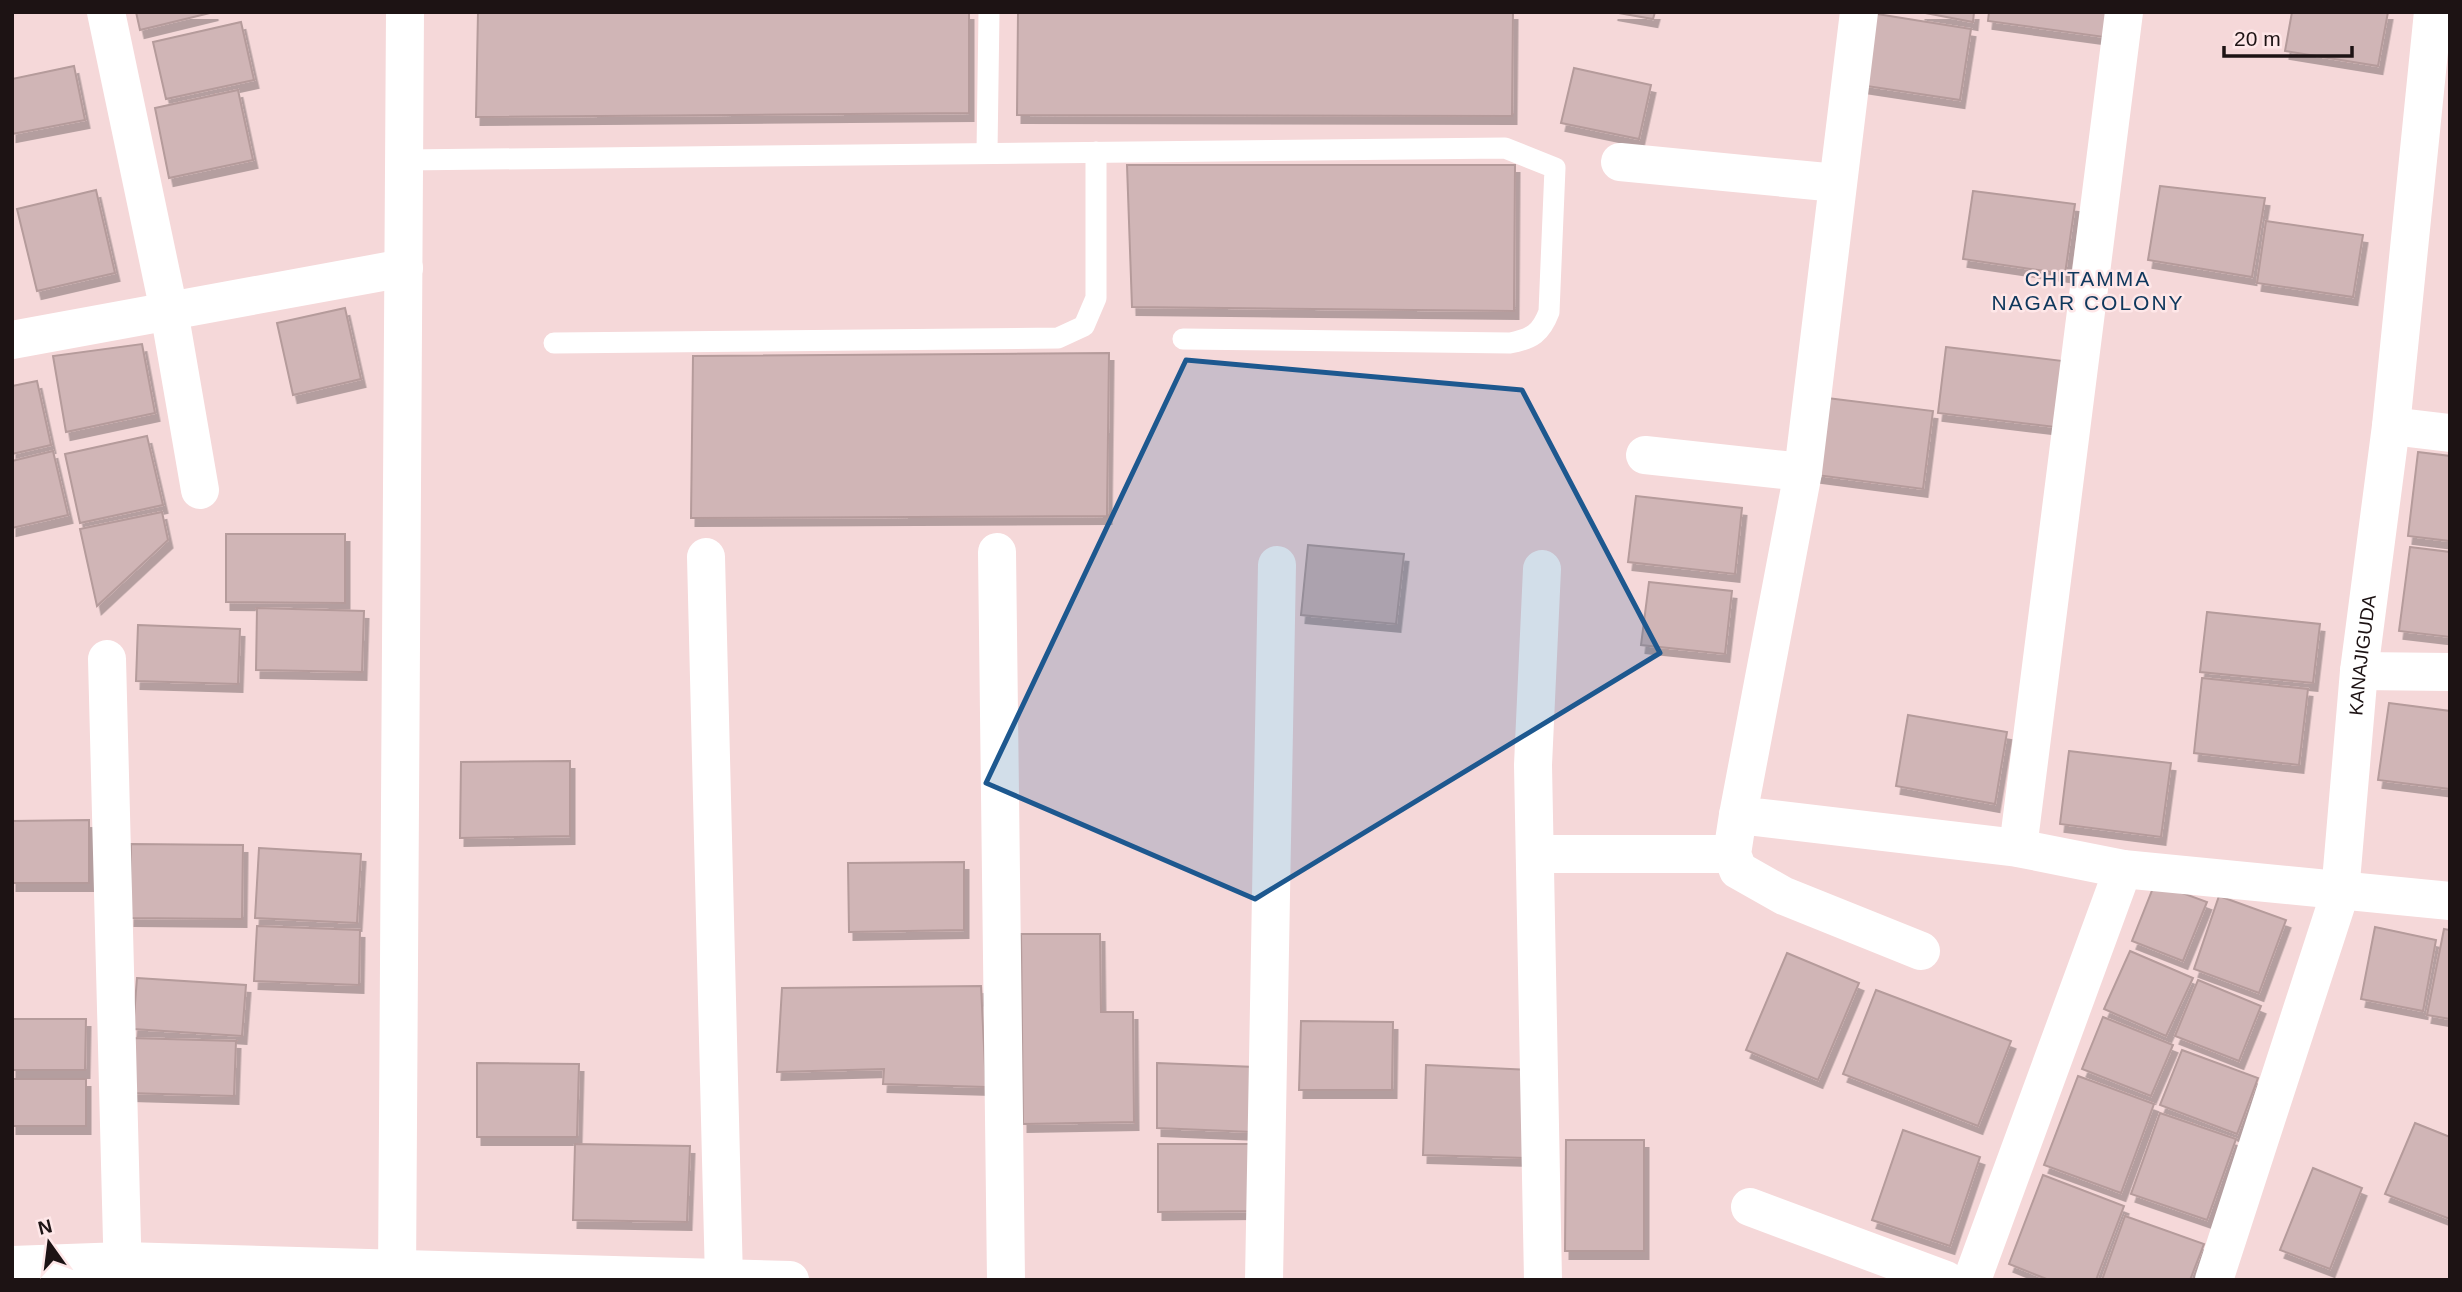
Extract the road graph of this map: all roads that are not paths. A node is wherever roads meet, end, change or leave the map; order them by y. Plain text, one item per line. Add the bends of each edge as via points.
1 (107, 12) edge
2 (405, 12) edge
3 (989, 12) edge
4 (1859, 12) edge
5 (2124, 12) edge
6 (2433, 12) edge
7 (987, 152) junction
8 (1096, 152) junction
9 (405, 160) junction
10 (1620, 162) dead end
11 (1837, 183) junction
12 (404, 268) junction
13 (169, 311) junction
14 (1183, 339) dead end
15 (12, 340) edge
16 (554, 344) dead end
17 (2391, 426) junction
18 (2450, 433) edge
19 (1645, 455) dead end
20 (1803, 472) junction
21 (200, 490) dead end
22 (997, 552) dead end
23 (706, 557) dead end
24 (1277, 565) dead end
25 (1542, 569) dead end
26 (107, 659) dead end
27 (2359, 671) junction
28 (2450, 672) edge
29 (1738, 815) junction
30 (2018, 848) junction
31 (1535, 854) junction
32 (1732, 854) junction
33 (2123, 869) junction
34 (2340, 892) junction
35 (2450, 901) edge
36 (1921, 951) dead end
37 (1750, 1207) dead end
38 (12, 1265) edge
39 (123, 1270) edge
40 (397, 1275) edge
41 (724, 1279) edge
42 (790, 1280) edge
43 (1006, 1280) edge
44 (1264, 1280) edge
45 (1543, 1280) edge
46 (1946, 1280) edge
47 (1972, 1280) edge
48 (2214, 1280) edge

1 - 13 street
2 - 9 street
3 - 7 lane
4 - 11 street
5 - 30 street
6 - 17 street, KANAJIGUDA
7 - 8 lane
7 - 9 lane
8 - 14 lane via 1505,148 1555,168 1549,313 1542,329 1529,339 1510,343
8 - 16 lane via 1096,298 1084,326 1058,338
9 - 12 street
10 - 11 street
11 - 20 street
12 - 13 street
12 - 40 street
13 - 15 street
13 - 21 street
17 - 18 street
17 - 27 street, KANAJIGUDA
19 - 20 street
20 - 29 street
22 - 43 street
23 - 41 street
24 - 44 street
25 - 31 street via 1533,765
26 - 39 street
27 - 28 street
27 - 34 street, KANAJIGUDA
29 - 30 street
29 - 32 street
30 - 33 street
31 - 32 street
31 - 45 street
32 - 36 street via 1738,870 1784,896
33 - 34 street
33 - 47 street
34 - 35 street
34 - 48 street, KANAJIGUDA
37 - 46 street
38 - 39 street
39 - 40 street
40 - 41 street
41 - 42 street

